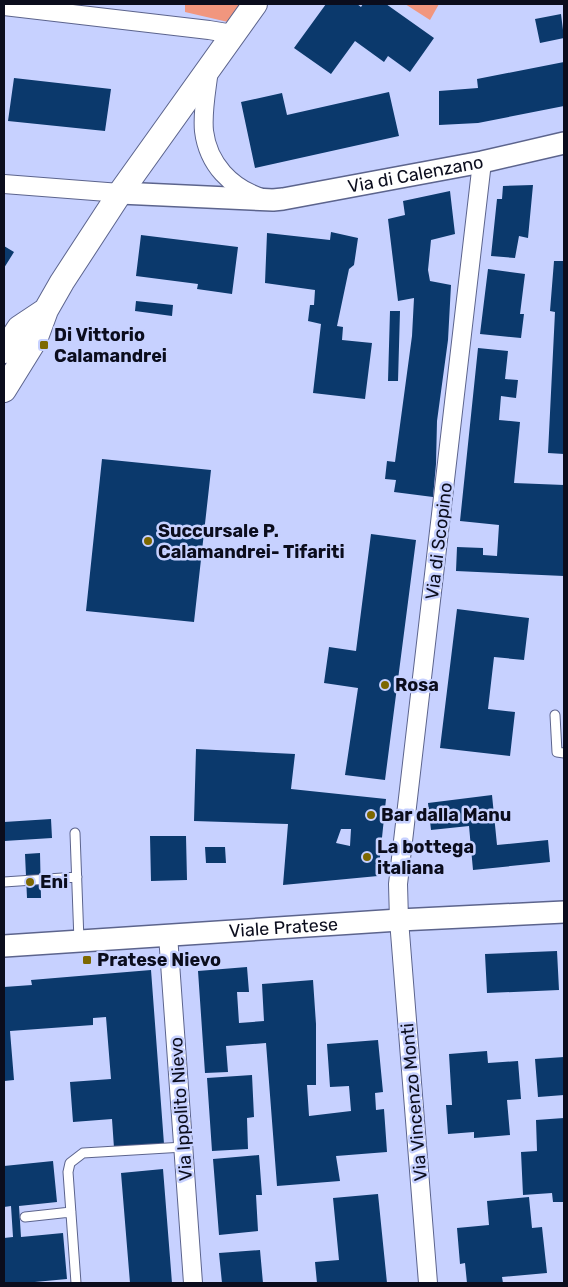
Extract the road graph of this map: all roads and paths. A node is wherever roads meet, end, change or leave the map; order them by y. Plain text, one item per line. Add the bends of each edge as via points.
1 (255, 4) edge
2 (4, 6) edge
3 (233, 34) junction
4 (209, 66) junction
5 (564, 143) edge
6 (482, 162) junction
7 (4, 184) edge
8 (120, 193) junction
9 (264, 199) junction
10 (46, 310) junction
11 (4, 351) edge
12 (4, 390) edge
13 (555, 715) dead end
14 (564, 753) edge
15 (75, 833) dead end
16 (77, 877) junction
17 (4, 882) edge
18 (564, 912) edge
19 (399, 920) junction
20 (168, 935) junction
21 (79, 941) junction
22 (4, 946) edge
23 (184, 1147) junction
24 (71, 1212) junction
25 (24, 1217) dead end
26 (76, 1283) edge
27 (193, 1283) edge
28 (428, 1283) edge

1 - 3 main road
2 - 3 street
3 - 4 main road
4 - 8 main road
4 - 9 street, Via di Calenzano via 204,129 213,161 237,186
5 - 6 street, Via di Calenzano
6 - 9 street, Via di Calenzano via 283,199
6 - 19 street, Via di Scopino via 398,884
7 - 8 street
8 - 9 street, Via di Calenzano
8 - 10 main road
10 - 11 main road via 19,328
10 - 12 main road via 35,340
13 - 14 lane via 557,752
15 - 16 lane
16 - 17 lane
16 - 21 lane
18 - 19 street, Viale Pratese
19 - 20 street, Viale Pratese
19 - 28 street, Via Vincenzo Monti
20 - 21 street, Viale Pratese
20 - 23 street, Via Ippolito Nievo
21 - 22 street, Viale Pratese
23 - 24 lane via 83,1153 70,1163 68,1172
23 - 27 street, Via Ippolito Nievo
24 - 25 lane
24 - 26 lane

